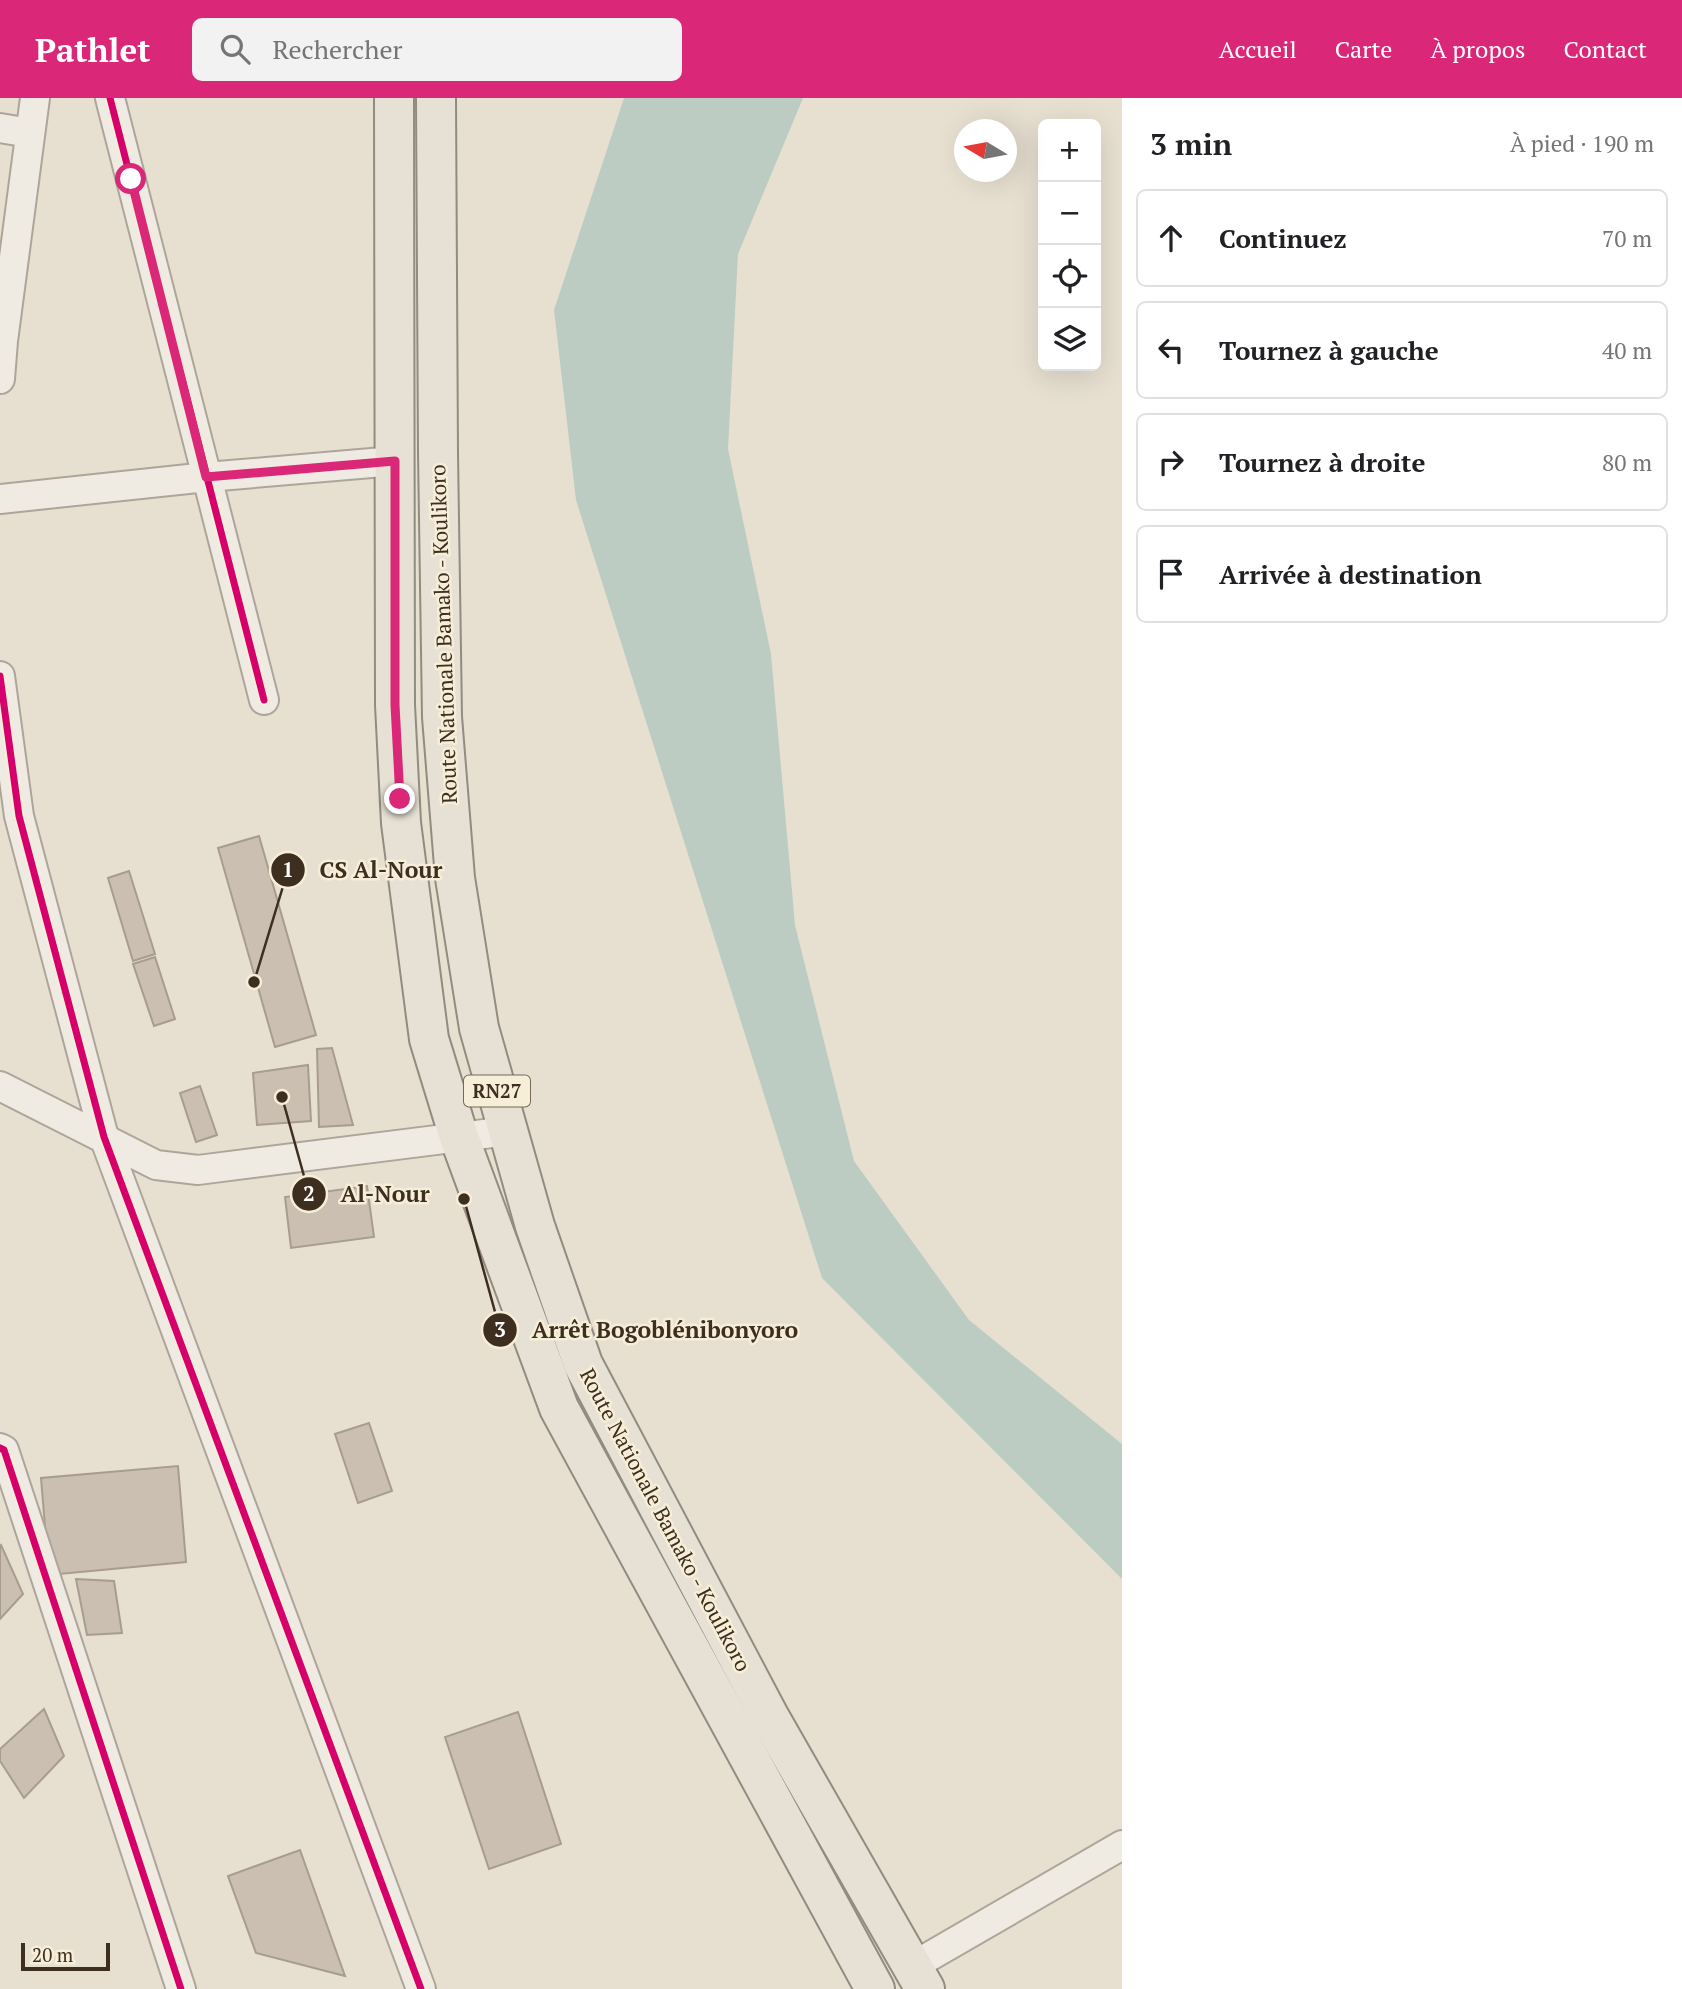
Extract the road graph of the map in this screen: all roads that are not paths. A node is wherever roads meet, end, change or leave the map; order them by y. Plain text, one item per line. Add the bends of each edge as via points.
1 (35, 98) edge
2 (110, 98) edge
3 (394, 98) edge
4 (436, 98) edge
5 (0, 128) edge
6 (30, 133) junction
7 (0, 379) edge
8 (395, 461) junction
9 (206, 477) junction
10 (0, 499) edge
11 (0, 676) edge
12 (264, 700) dead end
13 (0, 1086) edge
14 (508, 1131) junction
15 (104, 1137) junction
16 (459, 1137) junction
17 (0, 1448) edge
18 (1122, 1845) edge
19 (919, 1978) edge
20 (181, 1989) edge
21 (421, 1989) edge
22 (875, 1989) edge

1 - 6 street
2 - 9 street
3 - 8 main road, Route Nationale Bamako - Koulikoro / RN27
4 - 14 main road, Route Nationale Bamako - Koulikoro / RN27 via 442,717 455,877 480,1028
5 - 6 street
6 - 7 street
8 - 9 street
8 - 16 main road, Route Nationale Bamako - Koulikoro / RN27 via 395,705 401,823 429,1039
9 - 10 street
9 - 12 street
11 - 15 street via 19,816
13 - 15 street
14 - 16 street
14 - 19 main road, Route Nationale Bamako - Koulikoro / RN27 via 583,1364 770,1718
15 - 16 street via 156,1165 198,1170
15 - 21 street
16 - 22 main road, Route Nationale Bamako - Koulikoro / RN27 via 559,1408
17 - 20 street
18 - 19 street

